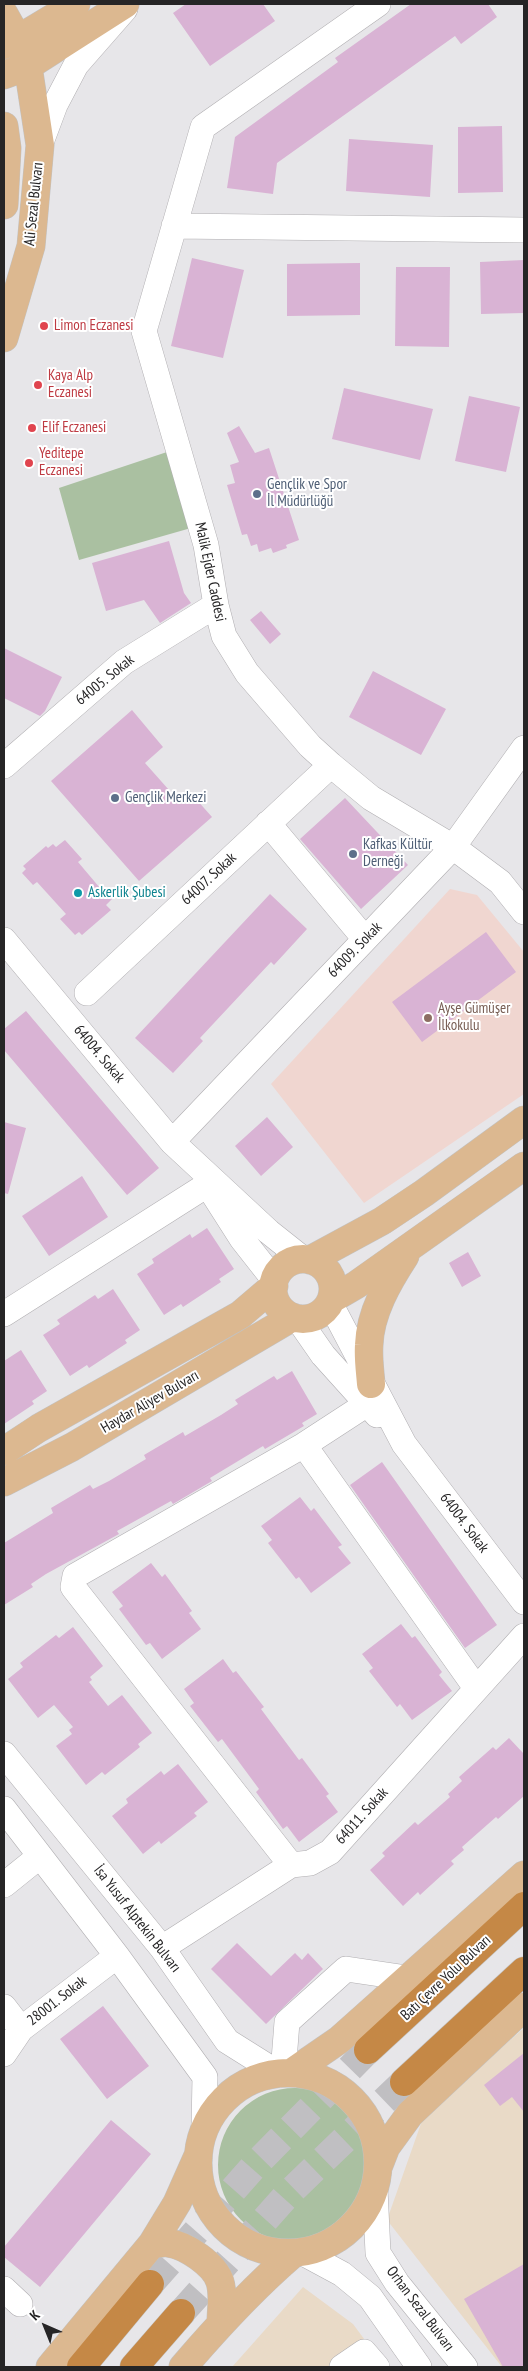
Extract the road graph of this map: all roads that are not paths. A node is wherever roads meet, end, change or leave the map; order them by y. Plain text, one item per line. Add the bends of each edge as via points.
1 (76, 4) edge
2 (125, 4) edge
3 (130, 4) edge
4 (378, 4) edge
5 (4, 14) edge
6 (11, 42) edge
7 (16, 71) edge
8 (4, 126) edge
9 (40, 145) junction
10 (4, 205) edge
11 (174, 226) junction
12 (524, 230) edge
13 (4, 338) edge
14 (216, 605) junction
15 (524, 748) edge
16 (5, 754) edge
17 (331, 764) junction
18 (268, 823) junction
19 (453, 847) junction
20 (524, 912) edge
21 (365, 940) junction
22 (4, 942) edge
23 (87, 993) dead end
24 (524, 1120) edge
25 (172, 1142) junction
26 (524, 1166) edge
27 (202, 1176) junction
28 (411, 1246) junction
29 (306, 1260) junction
30 (274, 1284) junction
31 (331, 1301) junction
32 (4, 1314) edge
33 (296, 1318) junction
34 (369, 1394) junction
35 (304, 1444) junction
36 (4, 1451) edge
37 (4, 1482) edge
38 (524, 1602) edge
39 (524, 1636) edge
40 (476, 1688) junction
41 (4, 1754) edge
42 (4, 1809) edge
43 (40, 1856) junction
44 (290, 1865) junction
45 (524, 1875) edge
46 (4, 1885) edge
47 (524, 1906) edge
48 (162, 1948) junction
49 (117, 1956) junction
50 (524, 1971) edge
51 (407, 1978) junction
52 (4, 2007) edge
53 (524, 2007) edge
54 (21, 2029) junction
55 (368, 2050) tunnel mouth
56 (4, 2054) edge
57 (284, 2073) junction
58 (404, 2082) tunnel mouth
59 (204, 2128) junction
60 (197, 2158) junction
61 (377, 2177) junction
62 (152, 2244) junction
63 (299, 2253) junction
64 (150, 2284) tunnel mouth
65 (181, 2313) tunnel mouth
66 (221, 2322) junction
67 (50, 2367) edge
68 (81, 2367) edge
69 (134, 2367) edge
70 (183, 2367) edge
71 (342, 2367) edge
72 (377, 2367) edge
73 (419, 2367) edge
74 (465, 2367) edge

1 - 6 main road
2 - 7 main road
3 - 9 street via 76,65 55,105
4 - 11 street, Malik Ejder Caddesi via 203,127
5 - 6 main road
6 - 7 main road
7 - 9 main road, Ali Sezal Bulvarı
8 - 10 main road, Ali Sezal Bulvarı via 7,148
9 - 13 main road, Ali Sezal Bulvarı via 31,246
11 - 12 street
11 - 14 street, Malik Ejder Caddesi via 144,331 206,546
14 - 16 street, 64005. Sokak via 124,662
14 - 17 street, Malik Ejder Caddesi via 224,636 247,673 310,746
15 - 19 street, 64009. Sokak
17 - 18 street, 64007. Sokak
17 - 19 street, Malik Ejder Caddesi via 371,798
18 - 21 street
18 - 23 street, 64007. Sokak
19 - 20 street, Malik Ejder Caddesi via 500,882
19 - 21 street, 64009. Sokak
21 - 25 street, 64009. Sokak
22 - 25 street, 64004. Sokak
24 - 29 main road via 382,1221
25 - 27 street, 64004. Sokak
26 - 28 main road
27 - 29 street, 64004. Sokak
27 - 30 street, 64004. Sokak
27 - 32 street
28 - 31 main road
28 - 34 main road via 388,1281 376,1314 369,1344
29 - 30 main road via 285,1266
29 - 31 main road via 324,1268 330,1275
30 - 33 main road via 280,1308
30 - 36 main road, Haydar Aliyev Bulvarı via 240,1315
31 - 33 main road via 316,1316
31 - 34 street, 64004. Sokak
33 - 34 street, 64004. Sokak via 323,1355
33 - 37 main road, Haydar Aliyev Bulvarı via 72,1447
34 - 35 street
34 - 38 street, 64004. Sokak
35 - 40 street
35 - 44 street via 75,1576 73,1587
39 - 40 street, 64011. Sokak
40 - 44 street, 64011. Sokak via 330,1852 310,1863
41 - 48 street, İsa Yusuf Alptekin Bulvarı
42 - 43 street
43 - 46 street
43 - 49 street
44 - 48 street, 64011. Sokak
45 - 51 main road
47 - 55 highway, Batı Çevre Yolu Bulvarı
48 - 57 street, İsa Yusuf Alptekin Bulvarı via 227,2041
49 - 54 street, 28001. Sokak
49 - 59 street via 205,2077
50 - 58 highway
51 - 57 main road via 339,2040
51 - 57 street via 346,1969 287,2022
52 - 54 street
53 - 61 main road via 410,2114 386,2147
54 - 56 street, 28001. Sokak
57 - 59 main road via 254,2079 233,2091 216,2107
57 - 61 main road via 304,2073 329,2082 351,2097 367,2118 377,2142
59 - 60 main road
60 - 62 main road via 177,2203
60 - 63 main road via 200,2185 210,2210 227,2231 250,2246 275,2253
61 - 63 main road via 365,2212 348,2231 327,2245
61 - 74 street, Orhan Sezal Bulvarı via 378,2253 397,2283
62 - 66 main road via 170,2243 207,2263 220,2281
62 - 67 main road
63 - 66 main road via 259,2284
63 - 73 street via 342,2274 370,2296
64 - 68 highway
65 - 69 highway
66 - 70 main road
71 - 72 street via 364,2352

